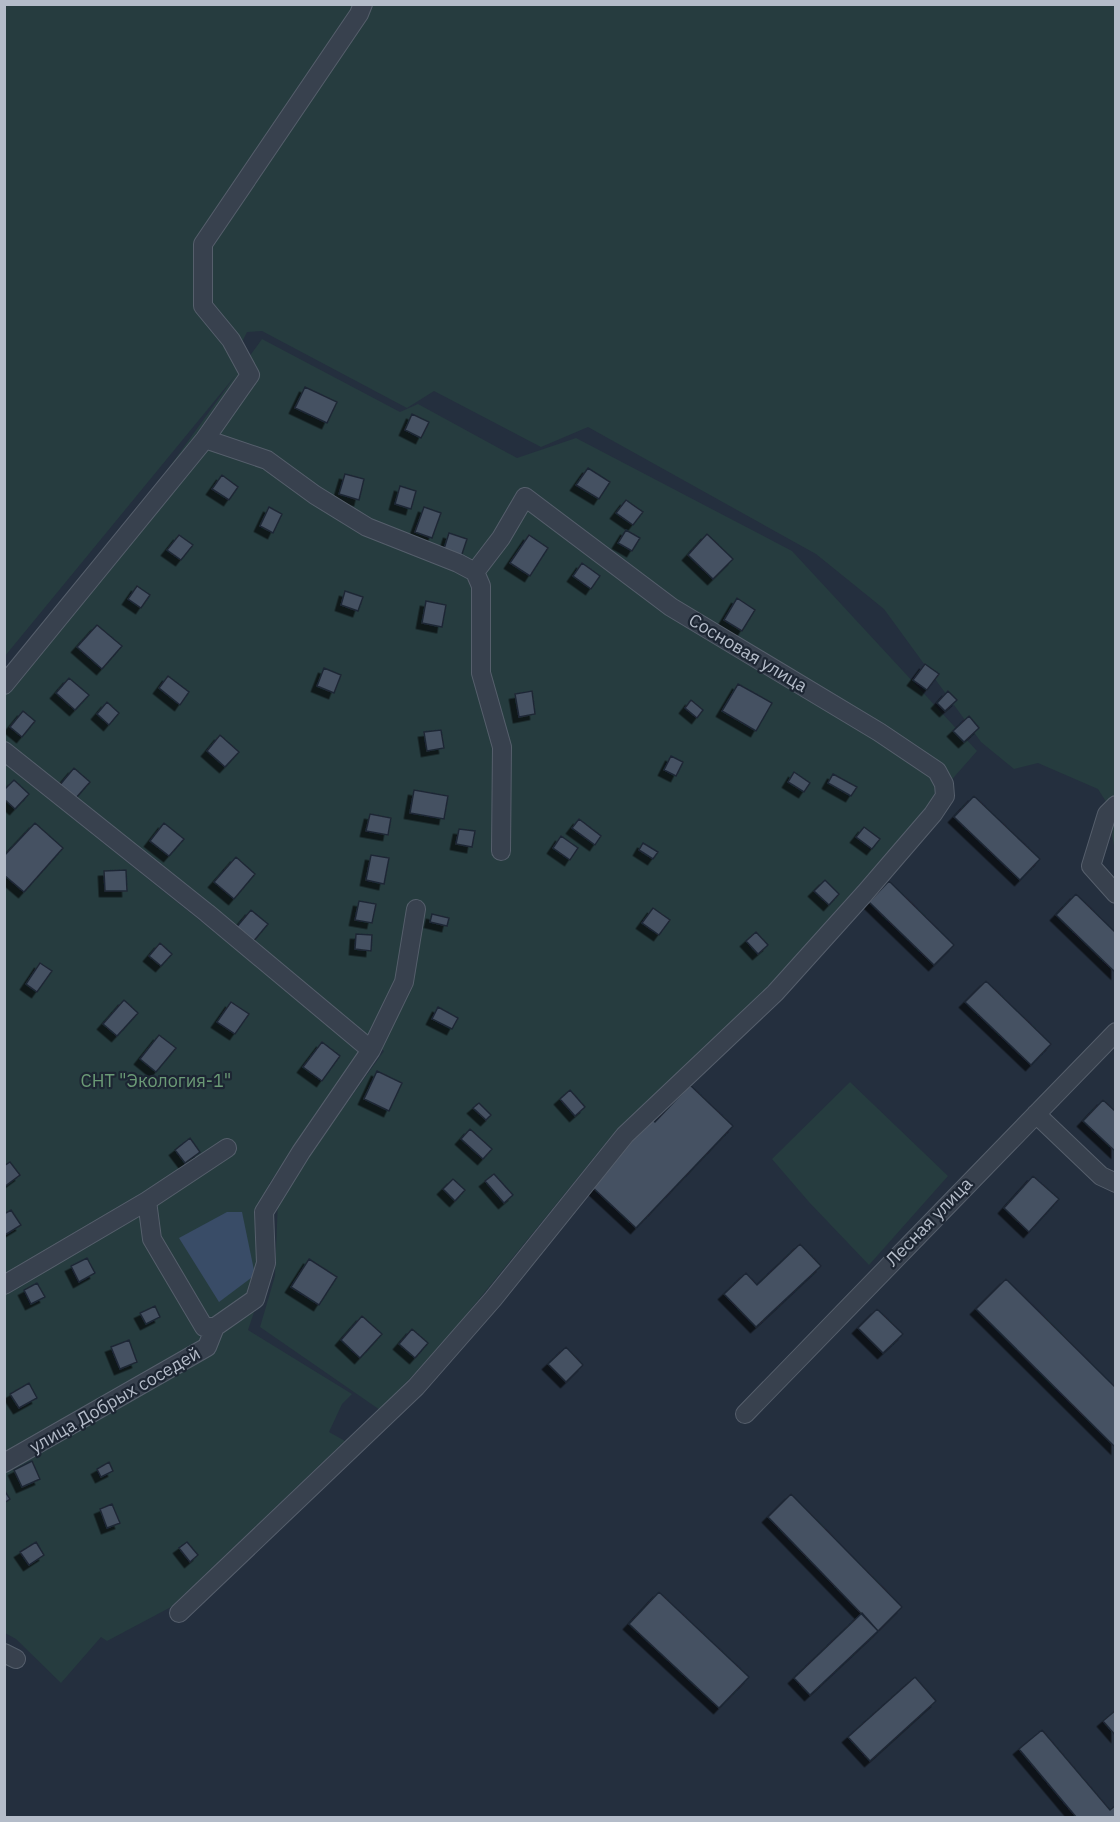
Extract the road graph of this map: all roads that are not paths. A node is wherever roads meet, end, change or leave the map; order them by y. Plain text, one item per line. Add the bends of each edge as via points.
1 (363, 4) edge
2 (205, 439) junction
3 (475, 572) junction
4 (4, 685) edge
5 (4, 751) edge
6 (1116, 805) edge
7 (501, 851) dead end
8 (1116, 894) edge
9 (416, 909) dead end
10 (1116, 1032) edge
11 (371, 1050) junction
12 (1036, 1114) junction
13 (227, 1148) dead end
14 (1116, 1183) edge
15 (147, 1201) junction
16 (4, 1285) edge
17 (215, 1327) junction
18 (744, 1414) dead end
19 (4, 1463) edge
20 (179, 1613) dead end

1 - 2 street via 204,244 203,306 231,340 250,375
2 - 3 street via 267,460 367,527
2 - 4 street
3 - 7 street via 481,586 481,673 502,747
3 - 20 street, Сосновая улица via 525,497 671,607 937,771 945,796 775,993 625,1135 416,1388
5 - 11 street
6 - 8 street via 1107,814 1090,866
9 - 11 street via 404,982
10 - 12 street, Лесная улица
11 - 17 street via 264,1212 266,1263 255,1299
12 - 14 street via 1101,1176
12 - 18 street, Лесная улица
13 - 15 street
15 - 16 street
15 - 17 street via 152,1239 204,1327
17 - 19 street, улица Добрых соседей via 207,1347

